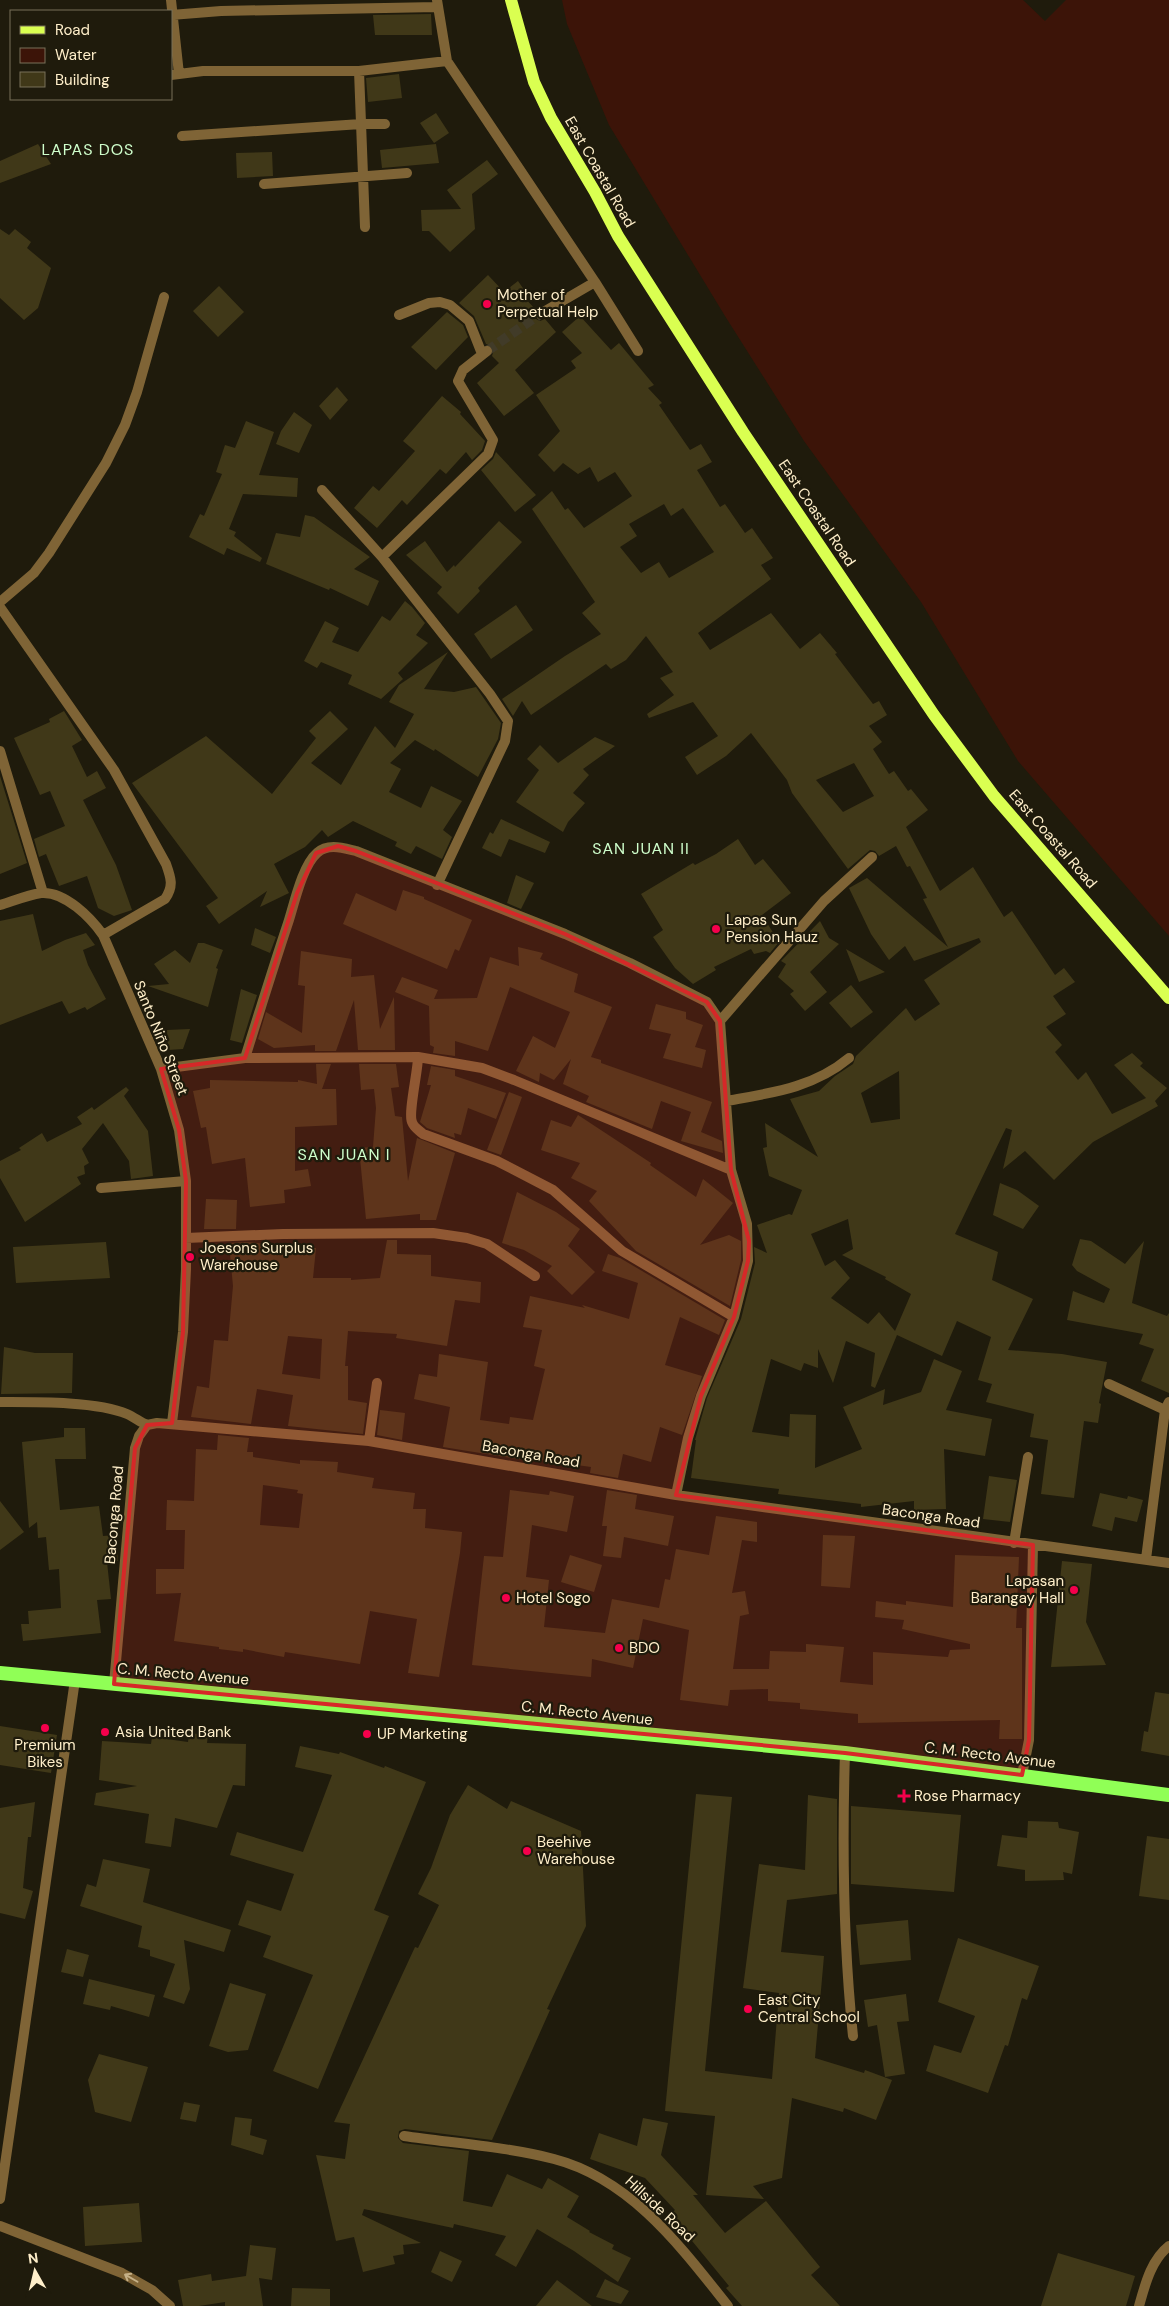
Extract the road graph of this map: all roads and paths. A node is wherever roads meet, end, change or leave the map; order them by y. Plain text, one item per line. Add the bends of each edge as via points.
1 (511, 0) edge
2 (437, 4) edge
3 (172, 15) edge
4 (447, 61) junction
5 (359, 71) junction
6 (175, 74) edge
7 (361, 124) junction
8 (385, 124) dead end
9 (182, 136) dead end
10 (407, 173) dead end
11 (363, 175) junction
12 (264, 184) dead end
13 (364, 227) dead end
14 (595, 282) junction
15 (164, 297) dead end
16 (540, 314) tunnel mouth
17 (399, 315) dead end
18 (638, 350) dead end
19 (322, 490) dead end
20 (382, 557) junction
21 (0, 602) edge
22 (0, 607) edge
23 (0, 751) edge
24 (872, 857) dead end
25 (437, 885) junction
26 (42, 893) junction
27 (0, 905) edge
28 (103, 935) junction
29 (1169, 998) edge
30 (720, 1021) junction
31 (418, 1057) junction
32 (245, 1058) junction
33 (849, 1058) dead end
34 (161, 1069) junction
35 (726, 1101) junction
36 (730, 1170) junction
37 (186, 1181) junction
38 (101, 1188) dead end
39 (186, 1238) junction
40 (535, 1276) dead end
41 (734, 1317) junction
42 (377, 1383) dead end
43 (1109, 1384) dead end
44 (0, 1402) edge
45 (1167, 1406) edge
46 (172, 1423) junction
47 (147, 1425) junction
48 (369, 1441) junction
49 (1028, 1457) dead end
50 (676, 1495) junction
51 (1014, 1543) junction
52 (1033, 1545) junction
53 (1146, 1559) junction
54 (1169, 1563) edge
55 (0, 1673) edge
56 (75, 1680) junction
57 (114, 1684) junction
58 (845, 1753) junction
59 (1022, 1775) junction
60 (1169, 1795) edge
61 (853, 2036) dead end
62 (404, 2136) dead end
63 (0, 2199) edge
64 (0, 2226) edge
65 (1169, 2246) edge
66 (170, 2306) edge
67 (728, 2306) edge
68 (1139, 2306) edge

1 - 29 main road, East Coastal Road via 534,82 551,118 618,236 744,432 934,714 994,796
2 - 3 street
2 - 4 street
3 - 6 street
4 - 5 street
4 - 14 street
5 - 6 street
5 - 7 street
7 - 8 street
7 - 9 street
7 - 11 street
10 - 11 street
11 - 12 street
11 - 13 street
14 - 16 street
14 - 18 street
15 - 21 street via 137,392 106,463 34,573
17 - 20 street via 440,302 450,305 469,321 484,353 463,370 458,381 493,440 488,454
19 - 20 street
20 - 25 street via 508,721 505,741
22 - 28 street via 114,770 171,878 171,890 165,899
23 - 26 street
24 - 30 street via 824,901
25 - 30 street via 565,934 630,964 707,1002
25 - 32 street via 338,846 325,848 316,854 297,893
26 - 27 street
26 - 28 street, Santo Niño Street via 78,907 93,920
28 - 34 street, Santo Niño Street
30 - 35 street
31 - 32 street
31 - 36 street via 482,1068
31 - 41 street via 411,1110 411,1121 416,1129 497,1161 553,1190 622,1251
32 - 34 street
33 - 35 street via 833,1072 806,1084 778,1093
34 - 37 street, Santo Niño Street via 180,1130
35 - 36 street
36 - 41 street via 742,1204 748,1240 748,1261
37 - 38 street
37 - 39 street, Santo Niño Street
39 - 40 street via 433,1233 487,1244
39 - 46 street, Santo Niño Street via 183,1332
41 - 50 street via 701,1396
42 - 48 street
43 - 45 street
44 - 47 street via 97,1407 126,1413
45 - 53 street
46 - 47 street, Baconga Road
46 - 48 street, Baconga Road
47 - 57 street, Baconga Road via 135,1448
48 - 50 street, Baconga Road
49 - 51 street
50 - 51 street, Baconga Road
51 - 52 street, Baconga Road
52 - 53 street, Baconga Road
52 - 59 street via 1029,1740
53 - 54 street, Baconga Road
55 - 56 highway, C. M. Recto Avenue
56 - 57 highway, C. M. Recto Avenue
56 - 63 street
57 - 58 highway, C. M. Recto Avenue
58 - 59 highway, C. M. Recto Avenue
58 - 61 street via 844,1920
59 - 60 highway, C. M. Recto Avenue
62 - 67 street, Hillside Road via 554,2159 604,2180 625,2194 677,2242
66 -> 64 street via 152,2290 122,2273
65 - 68 street via 1154,2265

